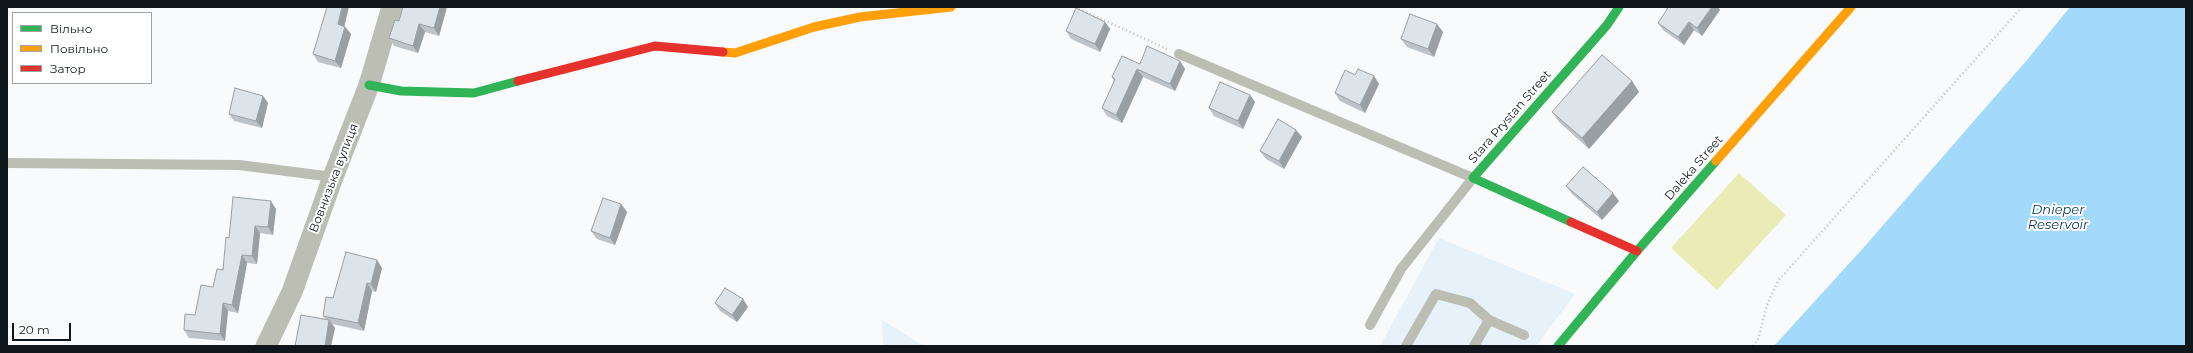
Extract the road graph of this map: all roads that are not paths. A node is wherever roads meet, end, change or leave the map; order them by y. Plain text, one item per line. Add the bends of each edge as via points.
1 (392, 7) edge
2 (950, 7) edge
3 (1619, 7) edge
4 (1851, 7) edge
5 (1179, 54) road end
6 (369, 85) junction
7 (7, 163) edge
8 (333, 177) junction
9 (1473, 178) junction
10 (1637, 251) junction
11 (1489, 320) junction
12 (1370, 325) dead end
13 (1524, 335) dead end
14 (266, 346) edge
15 (1406, 346) edge
16 (1474, 346) edge
17 (1558, 346) edge

1 - 6 street, Вовнизька вулиця
2 - 6 street via 860,17 814,26 735,53 655,46 474,93 401,91
3 - 9 street, Stara Prystan Street via 1607,25
4 - 10 street, Daleka Street
5 - 9 lane
6 - 8 street, Вовнизька вулиця
7 - 8 lane via 239,165
8 - 14 street, Вовнизька вулиця via 292,292
9 - 10 street, Stara Prystan Street
9 - 12 lane via 1401,269
10 - 17 street, Daleka Street
11 - 13 lane
11 - 15 lane via 1470,303 1436,294
11 - 16 lane

